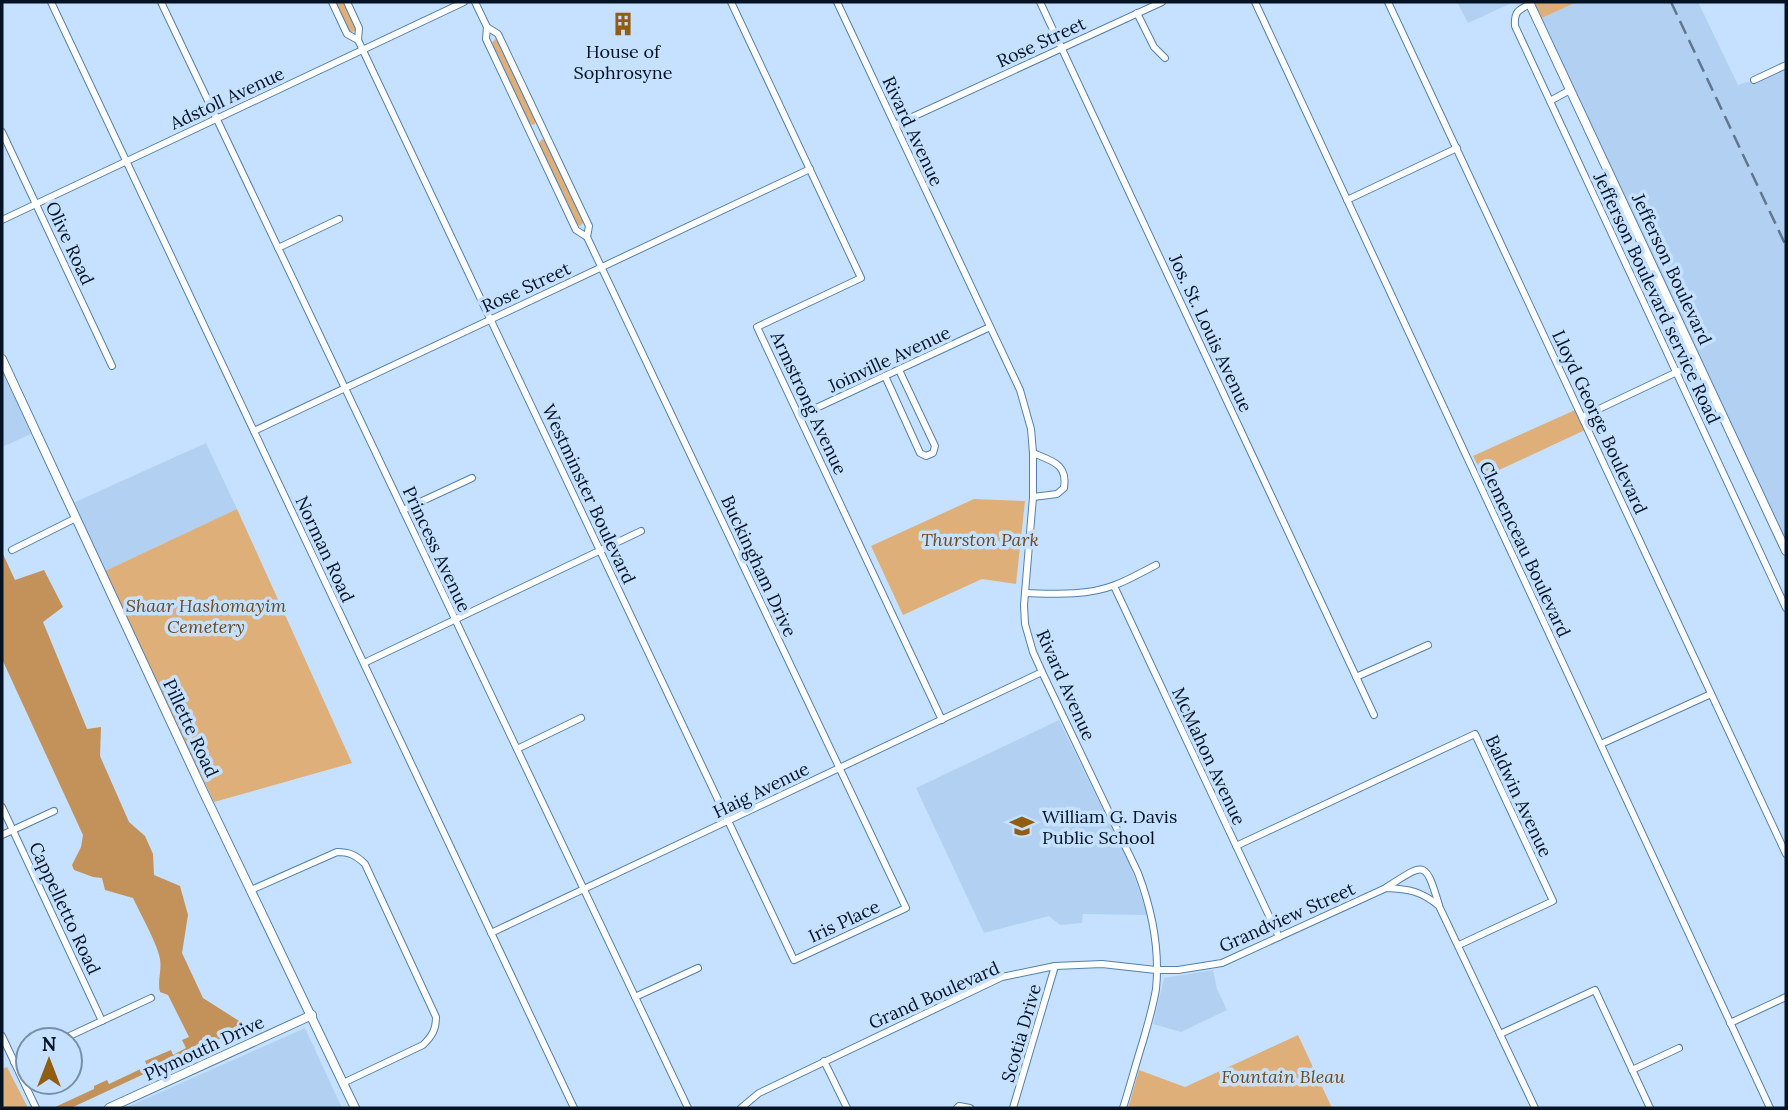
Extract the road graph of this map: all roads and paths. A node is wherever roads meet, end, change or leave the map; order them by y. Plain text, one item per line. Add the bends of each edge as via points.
1 (51, 2) edge
2 (161, 2) edge
3 (332, 2) edge
4 (346, 2) edge
5 (464, 2) edge
6 (475, 2) edge
7 (731, 2) edge
8 (837, 2) edge
9 (1040, 2) edge
10 (1161, 2) edge
11 (1255, 2) edge
12 (1388, 2) edge
13 (1529, 3) edge
14 (1137, 13) junction
15 (487, 27) junction
16 (358, 40) junction
17 (1062, 48) junction
18 (363, 50) junction
19 (1166, 58) dead end
20 (1786, 65) edge
21 (1754, 80) dead end
22 (1570, 90) junction
23 (1549, 101) junction
24 (217, 119) junction
25 (895, 125) junction
26 (2, 132) edge
27 (1457, 148) junction
28 (126, 162) junction
29 (810, 169) junction
30 (1347, 200) junction
31 (36, 204) junction
32 (340, 219) dead end
33 (2, 220) edge
34 (587, 237) junction
35 (278, 248) junction
36 (601, 267) junction
37 (491, 320) junction
38 (990, 327) junction
39 (2, 359) edge
40 (1698, 362) junction
41 (112, 366) dead end
42 (899, 370) junction
43 (1676, 372) junction
44 (885, 376) junction
45 (345, 388) junction
46 (799, 416) junction
47 (1582, 417) junction
48 (254, 431) junction
49 (1033, 453) junction
50 (472, 478) dead end
51 (1032, 497) junction
52 (403, 510) junction
53 (76, 518) junction
54 (642, 531) dead end
55 (12, 550) dead end
56 (600, 551) junction
57 (1786, 551) edge
58 (1156, 565) dead end
59 (1114, 586) junction
60 (1025, 593) junction
61 (1786, 608) edge
62 (455, 619) junction
63 (1428, 645) dead end
64 (364, 663) junction
65 (1042, 672) junction
66 (1356, 677) junction
67 (1711, 694) junction
68 (1374, 715) dead end
69 (581, 718) dead end
70 (942, 720) junction
71 (1601, 744) junction
72 (517, 749) junction
73 (839, 768) junction
74 (2, 807) edge
75 (54, 811) dead end
76 (728, 821) junction
77 (13, 830) junction
78 (2, 835) edge
79 (1236, 846) junction
80 (1786, 854) edge
81 (1386, 888) junction
82 (584, 889) junction
83 (251, 890) junction
84 (1439, 906) junction
85 (906, 908) joint
86 (491, 933) junction
87 (1279, 937) junction
88 (1459, 945) junction
89 (794, 960) joint
90 (1055, 966) junction
91 (698, 968) dead end
92 (1156, 970) junction
93 (635, 997) junction
94 (1786, 997) edge
95 (151, 998) dead end
96 (312, 1015) junction
97 (102, 1021) junction
98 (1731, 1023) junction
99 (84, 1029) edge
100 (1500, 1034) junction
101 (2, 1036) edge
102 (1679, 1048) dead end
103 (824, 1061) junction
104 (14, 1062) edge
105 (1632, 1070) junction
106 (343, 1083) junction
107 (109, 1108) edge
108 (355, 1108) edge
109 (574, 1108) edge
110 (688, 1108) edge
111 (741, 1108) edge
112 (847, 1108) edge
113 (957, 1108) edge
114 (970, 1108) edge
115 (1013, 1108) edge
116 (1123, 1108) edge
117 (1535, 1108) edge
118 (1650, 1108) edge
119 (1770, 1108) edge

1 - 28 street, Norman Road
2 - 24 street, Princess Avenue
3 - 16 street, Westminster Boulevard via 347,34
4 - 16 street, Westminster Boulevard via 359,28
5 - 18 street, Adstoll Avenue
6 - 15 street, Buckingham Drive
7 - 29 street, Armstrong Avenue
8 - 25 street, Rivard Avenue
9 - 17 street, Jos. St. Louis Avenue
10 - 14 street, Rose Street
11 - 30 street, Clemenceau Boulevard
12 - 27 street, Lloyd George Boulevard
13 - 22 street, Jefferson Boulevard
13 - 23 street, Jefferson Boulevard service Road via 1514,17 1515,26
14 - 17 street, Rose Street
14 - 19 street via 1154,47
15 - 34 street, Buckingham Drive via 486,39 576,230
15 - 34 street, Buckingham Drive via 498,34 589,226
16 - 18 street, Westminster Boulevard
17 - 25 street, Rose Street
17 - 66 street, Jos. St. Louis Avenue
18 - 24 street, Adstoll Avenue
18 - 37 street, Westminster Boulevard
20 - 21 street
22 - 23 street
22 - 40 street, Jefferson Boulevard
23 - 43 street, Jefferson Boulevard service Road
24 - 28 street, Adstoll Avenue
24 - 35 street, Princess Avenue
25 - 38 street, Rivard Avenue
26 - 31 street, Olive Road
27 - 30 street
27 - 47 street, Lloyd George Boulevard
28 - 31 street, Adstoll Avenue
28 - 48 street, Norman Road
29 - 36 street, Rose Street
29 - 46 street, Armstrong Avenue via 861,278 757,327
30 - 71 street, Clemenceau Boulevard
31 - 33 street, Adstoll Avenue
31 - 41 street, Olive Road
32 - 35 street
34 - 36 street, Buckingham Drive
35 - 45 street, Princess Avenue
36 - 37 street, Rose Street
36 - 73 street, Buckingham Drive
37 - 45 street, Rose Street
37 - 56 street, Westminster Boulevard
38 - 42 street, Joinville Avenue
38 - 49 street, Rivard Avenue via 1020,390
39 - 53 street, Pillette Road
40 - 43 street
40 - 57 street, Jefferson Boulevard
42 - 44 street, Joinville Avenue
42 - 44 street via 935,446 926,456 919,453
43 - 47 street
43 - 61 street, Jefferson Boulevard service Road
44 - 46 street, Joinville Avenue
45 - 48 street, Rose Street
45 - 52 street, Princess Avenue
46 - 70 street, Armstrong Avenue
47 - 67 street, Lloyd George Boulevard
48 - 64 street, Norman Road
49 - 51 street, Rivard Avenue
49 - 51 street via 1056,462 1066,479 1057,494
50 - 52 street
51 - 60 street, Rivard Avenue
52 - 62 street, Princess Avenue
53 - 55 street
53 - 83 street, Pillette Road
54 - 56 street
56 - 62 street
56 - 76 street, Westminster Boulevard
58 - 59 street
59 - 60 street via 1086,592
59 - 79 street, McMahon Avenue
60 - 65 street, Rivard Avenue via 1025,624
62 - 64 street
62 - 72 street, Princess Avenue
63 - 66 street
64 - 86 street, Norman Road
65 - 70 street, Haig Avenue
65 - 92 street, Rivard Avenue via 1138,873 1153,923
66 - 68 street, Jos. St. Louis Avenue
67 - 71 street
67 - 80 street, Lloyd George Boulevard
69 - 72 street
70 - 73 street, Haig Avenue
71 - 98 street, Clemenceau Boulevard
72 - 82 street, Princess Avenue
73 - 76 street, Haig Avenue
73 - 85 street, Buckingham Drive
74 - 77 street, Cappelletto Road
75 - 77 street
76 - 82 street, Haig Avenue
76 - 89 street, Westminster Boulevard
77 - 78 street
77 - 97 street, Cappelletto Road
79 - 87 street, McMahon Avenue
79 - 88 street, Baldwin Avenue via 1475,734 1553,901
81 - 84 street via 1409,889
81 - 84 street, Grandview Street via 1419,869 1433,881
81 - 87 street, Grandview Street
82 - 86 street, Haig Avenue
82 - 93 street, Princess Avenue
83 - 96 street, Pillette Road
83 - 106 street via 337,852 357,856 365,864 436,1017 436,1026 423,1045
84 - 88 street, Grandview Street
85 - 89 street, Iris Place
86 - 109 street, Norman Road
87 - 92 street, Grandview Street via 1222,963
88 - 100 street, Grandview Street
90 - 92 street, Grand Boulevard via 1102,964
90 - 103 street, Grand Boulevard via 1002,977
90 - 115 street, Scotia Drive
91 - 93 street
92 - 116 street, Rivard Avenue via 1152,1010
93 - 110 street, Princess Avenue
94 - 98 street
95 - 97 street
96 - 106 street, Pillette Road
96 - 107 street, Plymouth Drive
97 - 99 street
98 - 119 street, Clemenceau Boulevard
100 - 105 street via 1595,990
100 - 117 street, Grandview Street
101 - 104 street
102 - 105 street
103 - 111 street, Grand Boulevard via 759,1093
103 - 112 street
105 - 118 street
106 - 108 street, Pillette Road
113 - 114 street

